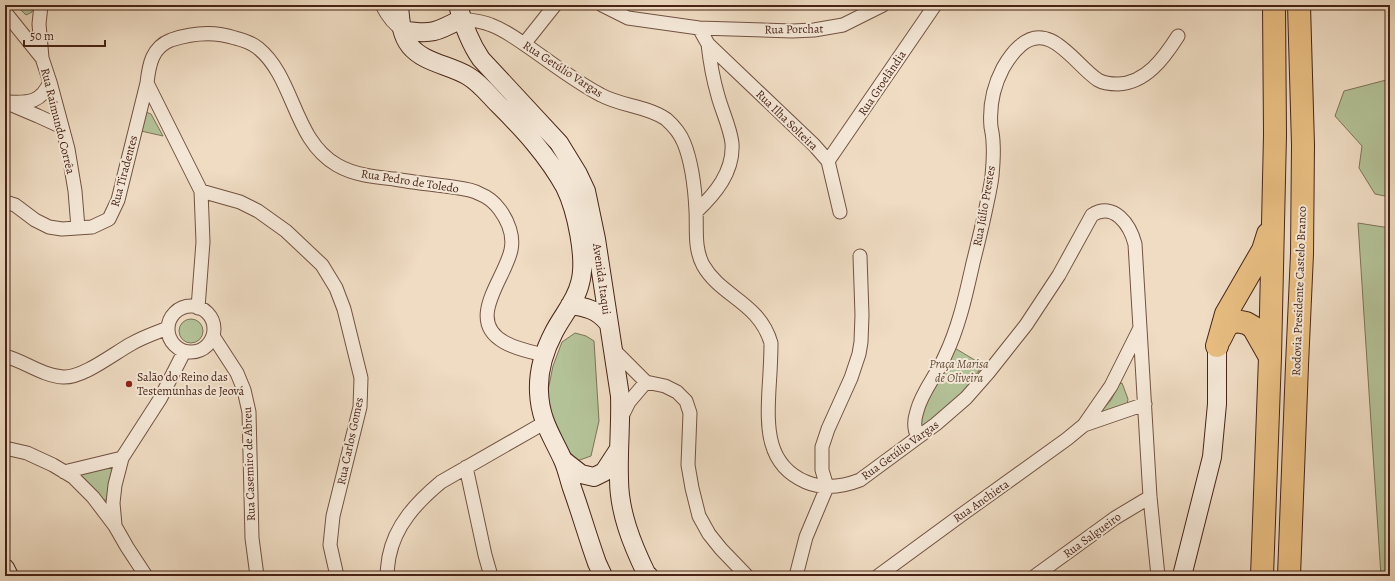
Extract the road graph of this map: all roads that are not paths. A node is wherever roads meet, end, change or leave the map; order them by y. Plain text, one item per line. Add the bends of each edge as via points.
1 (382, 5) edge
2 (399, 5) edge
3 (554, 5) edge
4 (602, 5) edge
5 (884, 5) edge
6 (934, 5) edge
7 (1274, 5) edge
8 (1299, 5) edge
9 (40, 10) edge
10 (463, 10) edge
11 (5, 12) edge
12 (15, 23) junction
13 (699, 28) junction
14 (402, 30) junction
15 (1178, 36) dead end
16 (524, 44) junction
17 (708, 44) junction
18 (42, 58) junction
19 (50, 82) junction
20 (147, 82) junction
21 (5, 102) edge
22 (62, 127) junction
23 (828, 161) junction
24 (201, 190) junction
25 (1274, 193) junction
26 (5, 202) edge
27 (696, 212) junction
28 (840, 212) dead end
29 (78, 228) junction
30 (860, 256) dead end
31 (570, 305) junction
32 (198, 308) junction
33 (608, 323) junction
34 (168, 328) junction
35 (1140, 328) junction
36 (213, 336) junction
37 (1217, 346) junction
38 (613, 349) junction
39 (184, 352) junction
40 (5, 356) edge
41 (544, 356) junction
42 (1270, 357) junction
43 (646, 382) junction
44 (1145, 404) junction
45 (621, 420) junction
46 (544, 423) junction
47 (1084, 425) junction
48 (918, 437) junction
49 (5, 448) edge
50 (619, 449) junction
51 (122, 458) junction
52 (563, 460) junction
53 (466, 467) junction
54 (64, 472) junction
55 (827, 487) junction
56 (1150, 497) junction
57 (115, 526) junction
58 (5, 568) edge
59 (9, 576) edge
60 (146, 576) edge
61 (257, 576) edge
62 (337, 576) edge
63 (387, 576) edge
64 (491, 576) edge
65 (603, 576) edge
66 (649, 576) edge
67 (747, 576) edge
68 (796, 576) edge
69 (878, 576) edge
70 (1035, 576) edge
71 (1158, 576) edge
72 (1182, 576) edge
73 (1262, 576) edge
74 (1289, 576) edge

1 - 14 street via 391,20
2 - 14 main road
3 - 16 street
4 - 13 street, Rua Porchat via 628,18
5 - 13 street, Rua Porchat via 842,25 814,30
6 - 23 street, Rua Groelândia
7 - 25 highway
8 - 74 highway, Rodovia Presidente Castelo Branco via 1303,146 1302,254
9 - 12 street
9 - 18 street
10 - 14 main road via 438,31
10 - 16 street, Rua Getúlio Vargas
10 - 33 main road, Avenida Itaqui via 474,49 559,143 586,191
11 - 12 street, Rua Raimundo Corrêa
12 - 18 street, Rua Raimundo Corrêa
13 - 17 street
14 - 31 main road, Avenida Itaqui via 409,45 418,52 471,77 534,141 565,187 576,222 583,270 580,284
15 - 48 street, Rua Júlio Prestes via 1168,53 1145,75 1123,84 1099,81 1057,43 1045,38 1030,39 1019,46 1006,63 995,83 992,97 992,177 980,234 955,333 917,410 914,425
16 - 27 street, Rua Getúlio Vargas via 602,96 656,114 674,126 685,144
17 - 23 street, Rua Ilha Solteira
17 - 27 street via 711,71 732,143 731,158 720,186
18 - 19 street, Rua Raimundo Corrêa
19 - 21 street via 45,92 35,99 27,102
19 - 22 street, Rua Raimundo Corrêa
20 - 24 street
20 - 29 street, Rua Tiradentes via 118,200 113,211 108,219 101,223
20 - 41 street, Rua Pedro de Toledo via 152,56 168,41 192,34 222,35 243,40 267,56 276,68 301,124 325,156 337,165 351,172 367,175 462,188 489,198 510,228 511,249 489,302 486,321 493,333 505,342
21 - 22 street
22 - 29 street, Rua Raimundo Corrêa via 75,191
23 - 28 street, Rua Ilha Solteira
24 - 32 street via 203,242
24 - 62 street, Rua Carlos Gomes via 240,202 286,231 322,265 336,288 344,309 361,378 360,407 333,516 330,546
25 - 37 highway via 1263,250 1226,314
25 - 42 highway
26 - 29 street, Rua Tiradentes via 16,205 49,227
27 - 55 street, Rua Getúlio Vargas via 697,247 704,266 709,274 748,306 768,332 771,343 768,423 776,457 788,472 814,485
30 - 55 street via 861,342 851,378 822,447 822,470
31 - 33 main road via 594,310
31 - 41 main road, Avenida Itaqui
32 - 34 street via 191,306 178,310 172,315
32 - 36 street via 210,316 213,322
33 - 38 main road, Avenida Itaqui
34 - 39 street via 168,336 172,343
34 - 40 street via 132,344 89,370 70,377 43,371
35 - 44 street, Rua Getúlio Vargas
35 - 47 street, Rua Anchieta via 1111,386
35 - 48 street, Rua Getúlio Vargas via 1135,244 1132,234 1128,226 1112,212 1097,211 1092,215 1059,275 1026,325 988,373 966,398
36 - 39 street via 210,343 198,351
36 - 61 street, Rua Casemiro de Abreu via 237,373 249,412 252,538
37 - 42 highway via 1227,325 1240,321 1253,327
37 - 72 main road via 1217,404 1212,458
38 - 43 street
38 - 45 main road, Avenida Itaqui
39 - 51 street via 160,399
41 - 46 main road, Avenida Itaqui via 539,392
42 - 73 highway
43 - 45 street via 629,402
43 - 67 street via 665,386 677,392 686,401 690,413 688,465 699,516 721,549
44 - 47 street, Rua Anchieta
44 - 56 street, Rua Getúlio Vargas
45 - 50 main road, Avenida Itaqui
46 - 52 main road, Avenida Itaqui
46 - 53 street
47 - 69 street, Rua Anchieta
48 - 55 street, Rua Getúlio Vargas via 860,480
49 - 54 street via 27,453
50 - 52 main road via 604,472 594,477 582,474
50 - 66 main road, Avenida Itaqui via 619,481 623,511 634,548
51 - 54 street
51 - 57 street via 113,503
52 - 65 main road, Avenida Itaqui
53 - 63 street via 441,482 413,508 396,534 390,552
53 - 64 street
54 - 57 street via 73,477 93,497
55 - 68 street via 806,537
56 - 70 street, Rua Salgueiro via 1115,518
56 - 71 street, Rua Getúlio Vargas
57 - 60 street
58 - 59 main road

